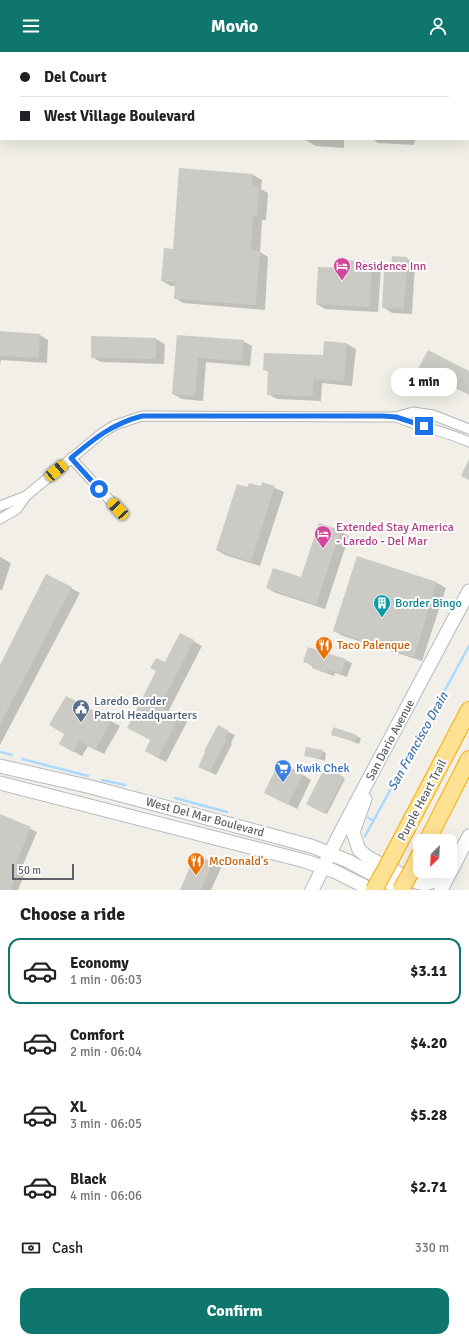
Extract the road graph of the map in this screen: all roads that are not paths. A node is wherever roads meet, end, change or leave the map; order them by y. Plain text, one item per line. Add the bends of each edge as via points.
1 (396, 417) junction
2 (469, 429) edge
3 (469, 442) edge
4 (71, 458) junction
5 (26, 496) junction
6 (0, 506) edge
7 (118, 509) dead end
8 (0, 519) edge
9 (469, 590) edge
10 (469, 710) edge
11 (469, 759) edge
12 (0, 766) edge
13 (373, 774) junction
14 (55, 778) junction
15 (0, 783) edge
16 (50, 795) junction
17 (162, 805) junction
18 (156, 822) junction
19 (230, 823) junction
20 (430, 834) edge
21 (469, 835) edge
22 (216, 837) junction
23 (457, 852) edge
24 (330, 853) junction
25 (323, 866) junction
26 (413, 866) edge
27 (437, 878) edge
28 (312, 890) edge
29 (373, 890) edge
30 (401, 890) edge
31 (441, 890) edge

1 - 2 street via 413,412 432,415
1 - 3 street
1 - 4 street via 142,416 115,425
4 - 5 street
4 - 7 street
5 - 6 street
5 - 8 street via 17,510
9 - 13 main road, San Dario Avenue
10 - 29 highway, Purple Heart Trail, bridge
11 - 20 highway, Purple Heart Trail
12 - 14 main road, West Del Mar Boulevard
13 - 24 main road, San Dario Avenue
13 - 27 main road via 353,832 359,850 369,858 416,882 425,884
14 - 16 main road
14 - 17 main road, West Del Mar Boulevard
15 - 16 main road, West Del Mar Boulevard
16 - 18 main road, West Del Mar Boulevard
17 - 18 main road
17 - 19 main road, West Del Mar Boulevard
18 - 22 main road, West Del Mar Boulevard
19 - 22 main road
19 - 24 main road, West Del Mar Boulevard
21 - 23 main road
21 - 31 main road
22 - 25 main road, West Del Mar Boulevard
24 - 25 main road, San Dario Avenue
24 - 30 main road, West Del Mar Boulevard
25 - 28 main road, San Dario Avenue
25 - 29 main road, West Del Mar Boulevard
26 - 30 highway, Purple Heart Trail, bridge

